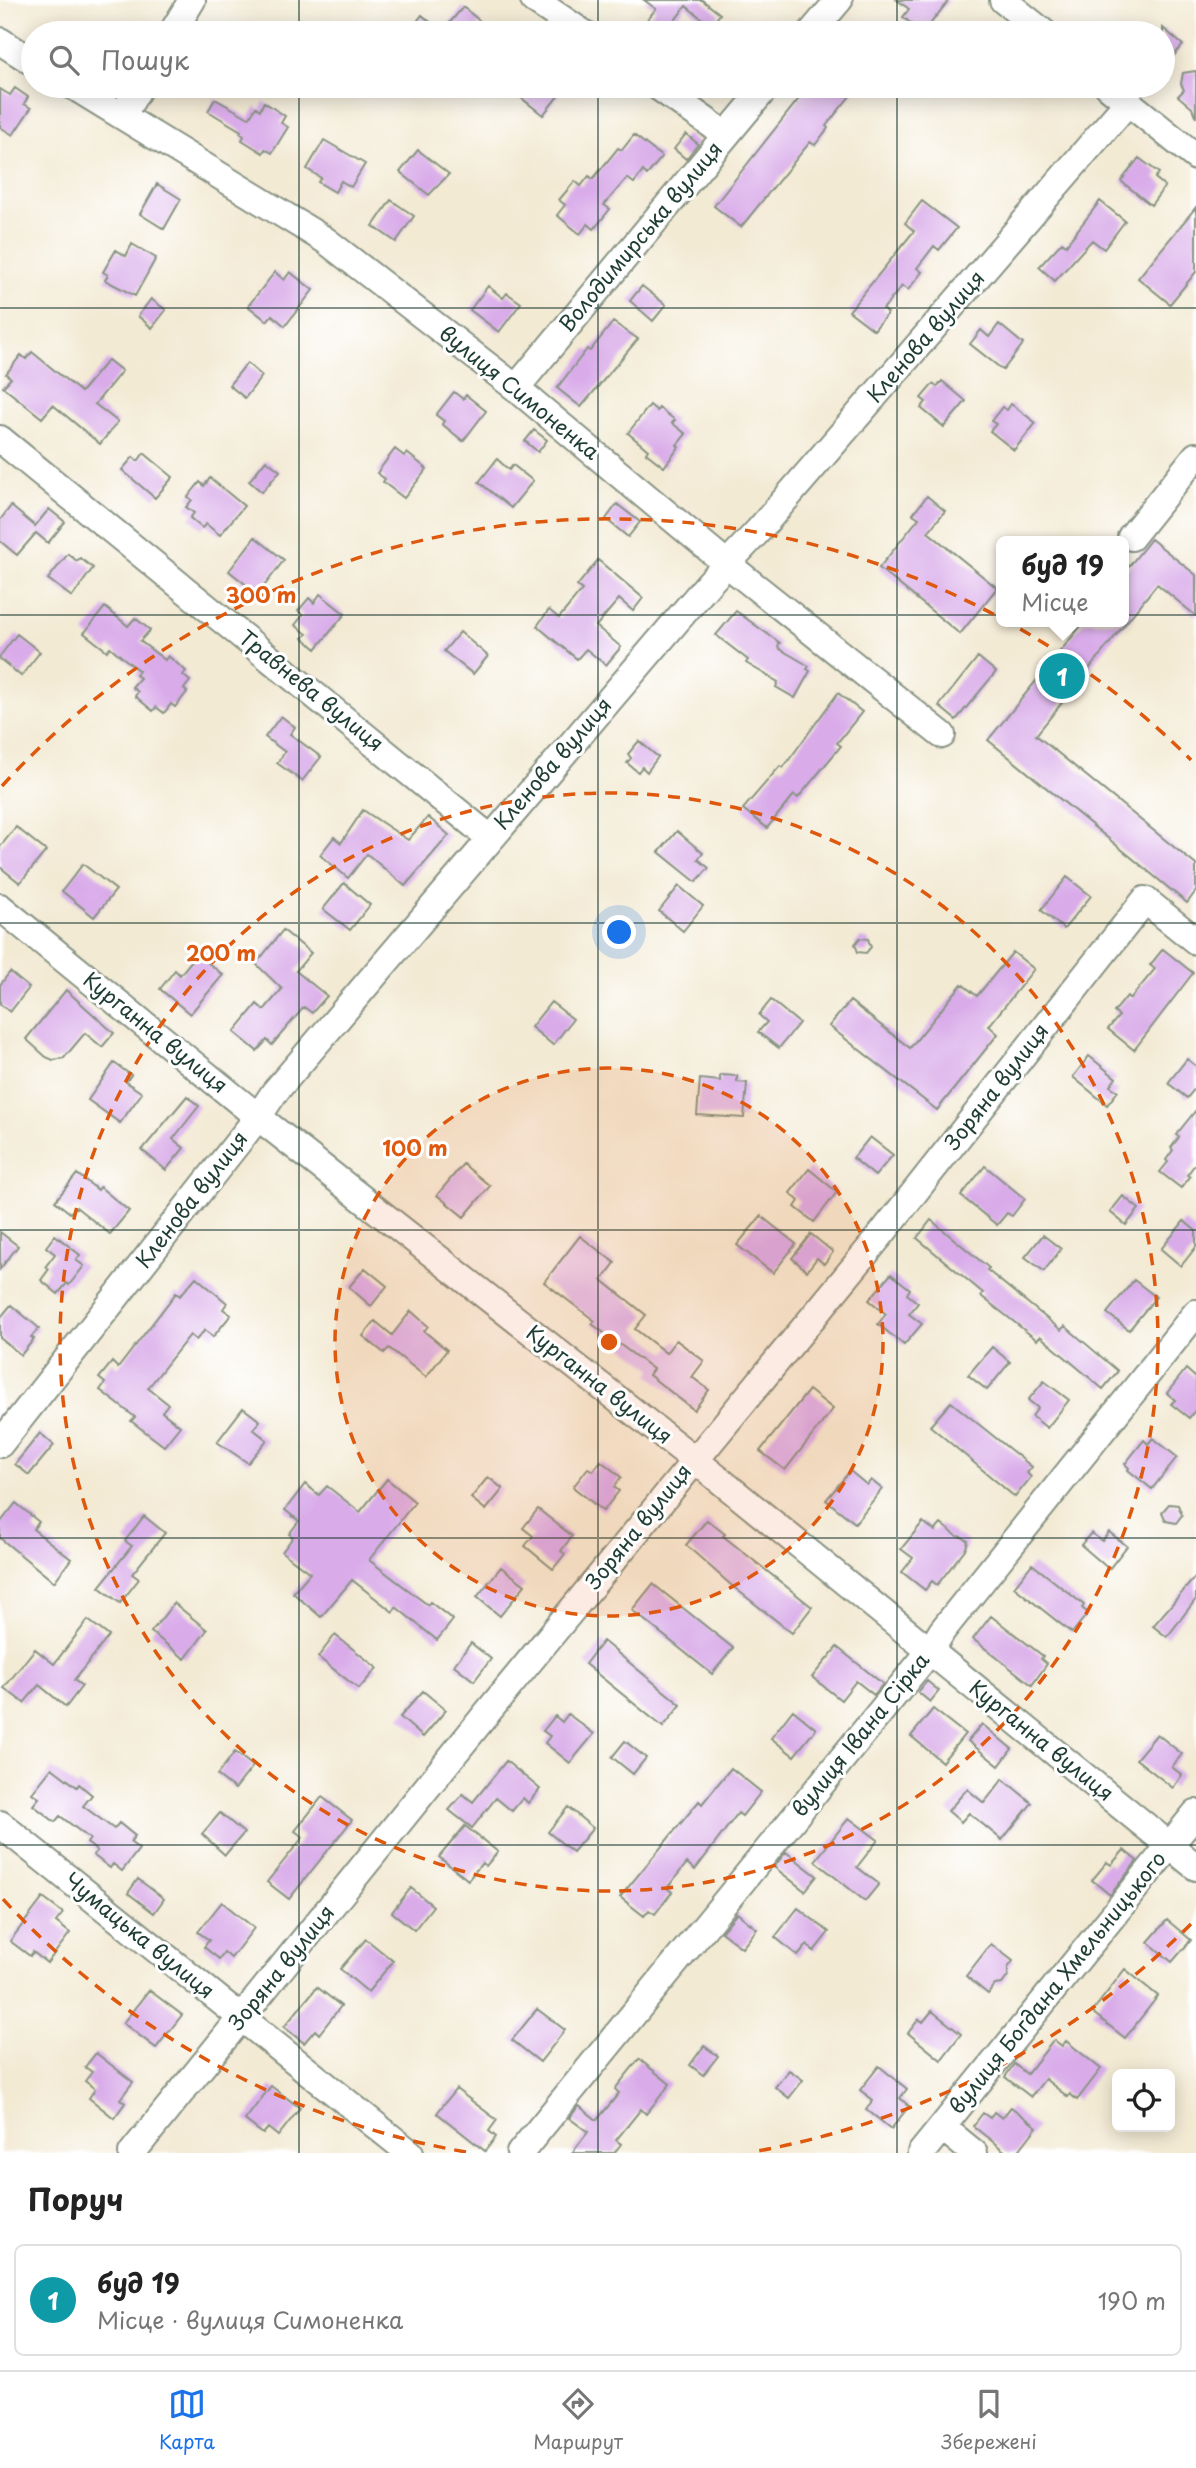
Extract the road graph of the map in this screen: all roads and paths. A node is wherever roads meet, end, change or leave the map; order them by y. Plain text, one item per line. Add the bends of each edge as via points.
1 (192, 0) edge
2 (534, 0) edge
3 (839, 0) edge
4 (1003, 0) edge
5 (179, 21) edge
6 (565, 21) edge
7 (821, 21) edge
8 (1029, 21) edge
9 (0, 41) edge
10 (21, 54) edge
11 (93, 98) edge
12 (133, 98) edge
13 (674, 98) edge
14 (756, 98) edge
15 (1115, 98) edge
16 (1123, 98) edge
17 (122, 116) junction
18 (726, 135) junction
19 (1196, 157) edge
20 (516, 388) junction
21 (0, 439) edge
22 (1196, 456) edge
23 (1131, 537) dead end
24 (727, 564) junction
25 (942, 735) dead end
26 (491, 838) junction
27 (3, 916) edge
28 (1196, 941) edge
29 (258, 1117) junction
30 (1196, 1313) edge
31 (0, 1444) edge
32 (695, 1460) junction
33 (931, 1650) junction
34 (1196, 1813) edge
35 (0, 1824) edge
36 (1170, 1846) junction
37 (1196, 1867) edge
38 (242, 2018) junction
39 (942, 2127) junction
40 (132, 2153) edge
41 (410, 2153) edge
42 (520, 2153) edge
43 (920, 2153) edge
44 (974, 2153) edge

1 - 5 street
2 - 6 street
3 - 7 street
4 - 8 street
9 - 10 street
11 - 17 street, вулиця Симоненка
12 - 17 street
13 - 18 street
14 - 18 street, Володимирська вулиця
15 - 24 street, Кленова вулиця
16 - 19 street
17 - 20 street, вулиця Симоненка via 325,240
18 - 20 street, Володимирська вулиця
20 - 24 street, вулиця Симоненка
21 - 26 street, Травнева вулиця
22 - 23 street
24 - 25 street, вулиця Симоненка
24 - 26 street, Кленова вулиця
26 - 29 street, Кленова вулиця
27 - 29 street, Курганна вулиця
28 - 32 street, Зоряна вулиця via 1145,900 884,1231
29 - 31 street, Кленова вулиця
29 - 32 street, Курганна вулиця
30 - 33 street, вулиця Івана Сірка
32 - 33 street, Курганна вулиця
32 - 38 street, Зоряна вулиця
33 - 36 street, Курганна вулиця
33 - 42 street, вулиця Івана Сірка
34 - 36 street, вулиця Богдана Хмельницького
35 - 38 street, Чумацька вулиця
36 - 37 street, Курганна вулиця
36 - 39 street, вулиця Богдана Хмельницького
38 - 40 street, Зоряна вулиця
38 - 41 street, Чумацька вулиця
39 - 43 street, вулиця Богдана Хмельницького
39 - 44 street

